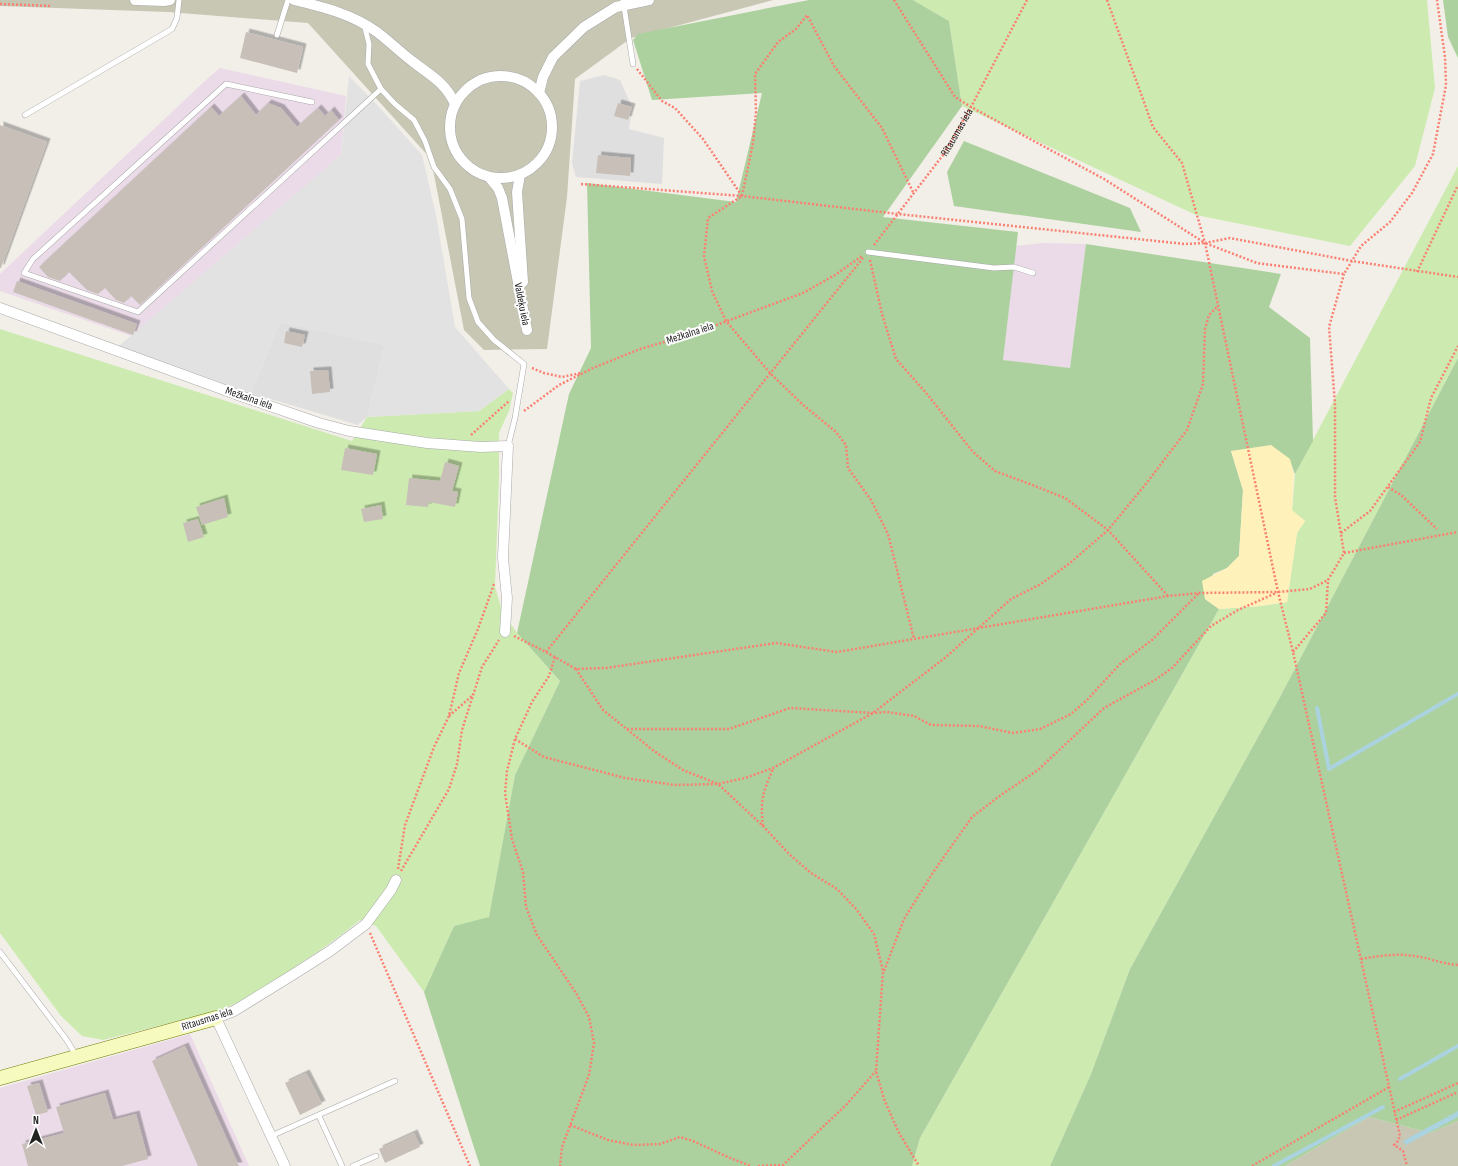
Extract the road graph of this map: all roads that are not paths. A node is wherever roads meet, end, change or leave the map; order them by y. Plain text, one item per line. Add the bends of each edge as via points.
1 (135, 0) edge
2 (170, 0) edge
3 (180, 0) edge
4 (288, 0) edge
5 (294, 0) edge
6 (623, 0) edge
7 (649, 0) edge
8 (364, 24) junction
9 (278, 35) dead end
10 (633, 64) road end
11 (381, 89) junction
12 (539, 93) junction
13 (312, 102) dead end
14 (455, 104) junction
15 (25, 115) dead end
16 (520, 175) junction
17 (489, 177) junction
18 (868, 252) road end
19 (1033, 273) dead end
20 (0, 308) edge
21 (508, 446) junction
22 (505, 632) road end
23 (396, 880) road end
24 (0, 952) edge
25 (216, 1018) junction
26 (76, 1056) junction
27 (0, 1078) edge
28 (395, 1081) dead end
29 (319, 1116) junction
30 (271, 1136) junction
31 (376, 1156) dead end
32 (285, 1166) edge
33 (342, 1166) edge
34 (353, 1166) edge

1 - 2 street
3 - 15 lane via 172,29
4 - 9 lane
5 - 8 street via 340,12
6 - 10 lane
7 - 12 street via 616,7 584,27 553,56
8 - 11 lane via 369,44 368,64
8 - 14 street via 442,84
11 - 13 lane via 138,312 24,273 33,259 226,84
11 - 21 lane via 414,120 434,167 450,189 462,219 469,298 478,322 494,340 524,364
12 - 14 street via 518,79 495,77 473,84
12 - 16 street via 547,105 552,132 542,158
14 - 17 street via 450,130 457,154 477,173
16 - 17 street via 505,178
16 - 17 street, Valdeķu iela via 517,192 527,330 502,198
18 - 19 lane via 994,268 1014,267
20 - 21 street, Mežkalna iela via 319,423 427,444
21 - 22 street via 503,558 507,598
23 - 25 street, Rītausmas iela via 366,924 294,974 234,1011
24 - 26 lane via 66,1038
25 - 26 street, Rītausmas iela
25 - 30 street
26 - 27 street, Rītausmas iela
28 - 29 lane
29 - 30 lane
29 - 33 lane
30 - 32 street
31 - 34 lane

